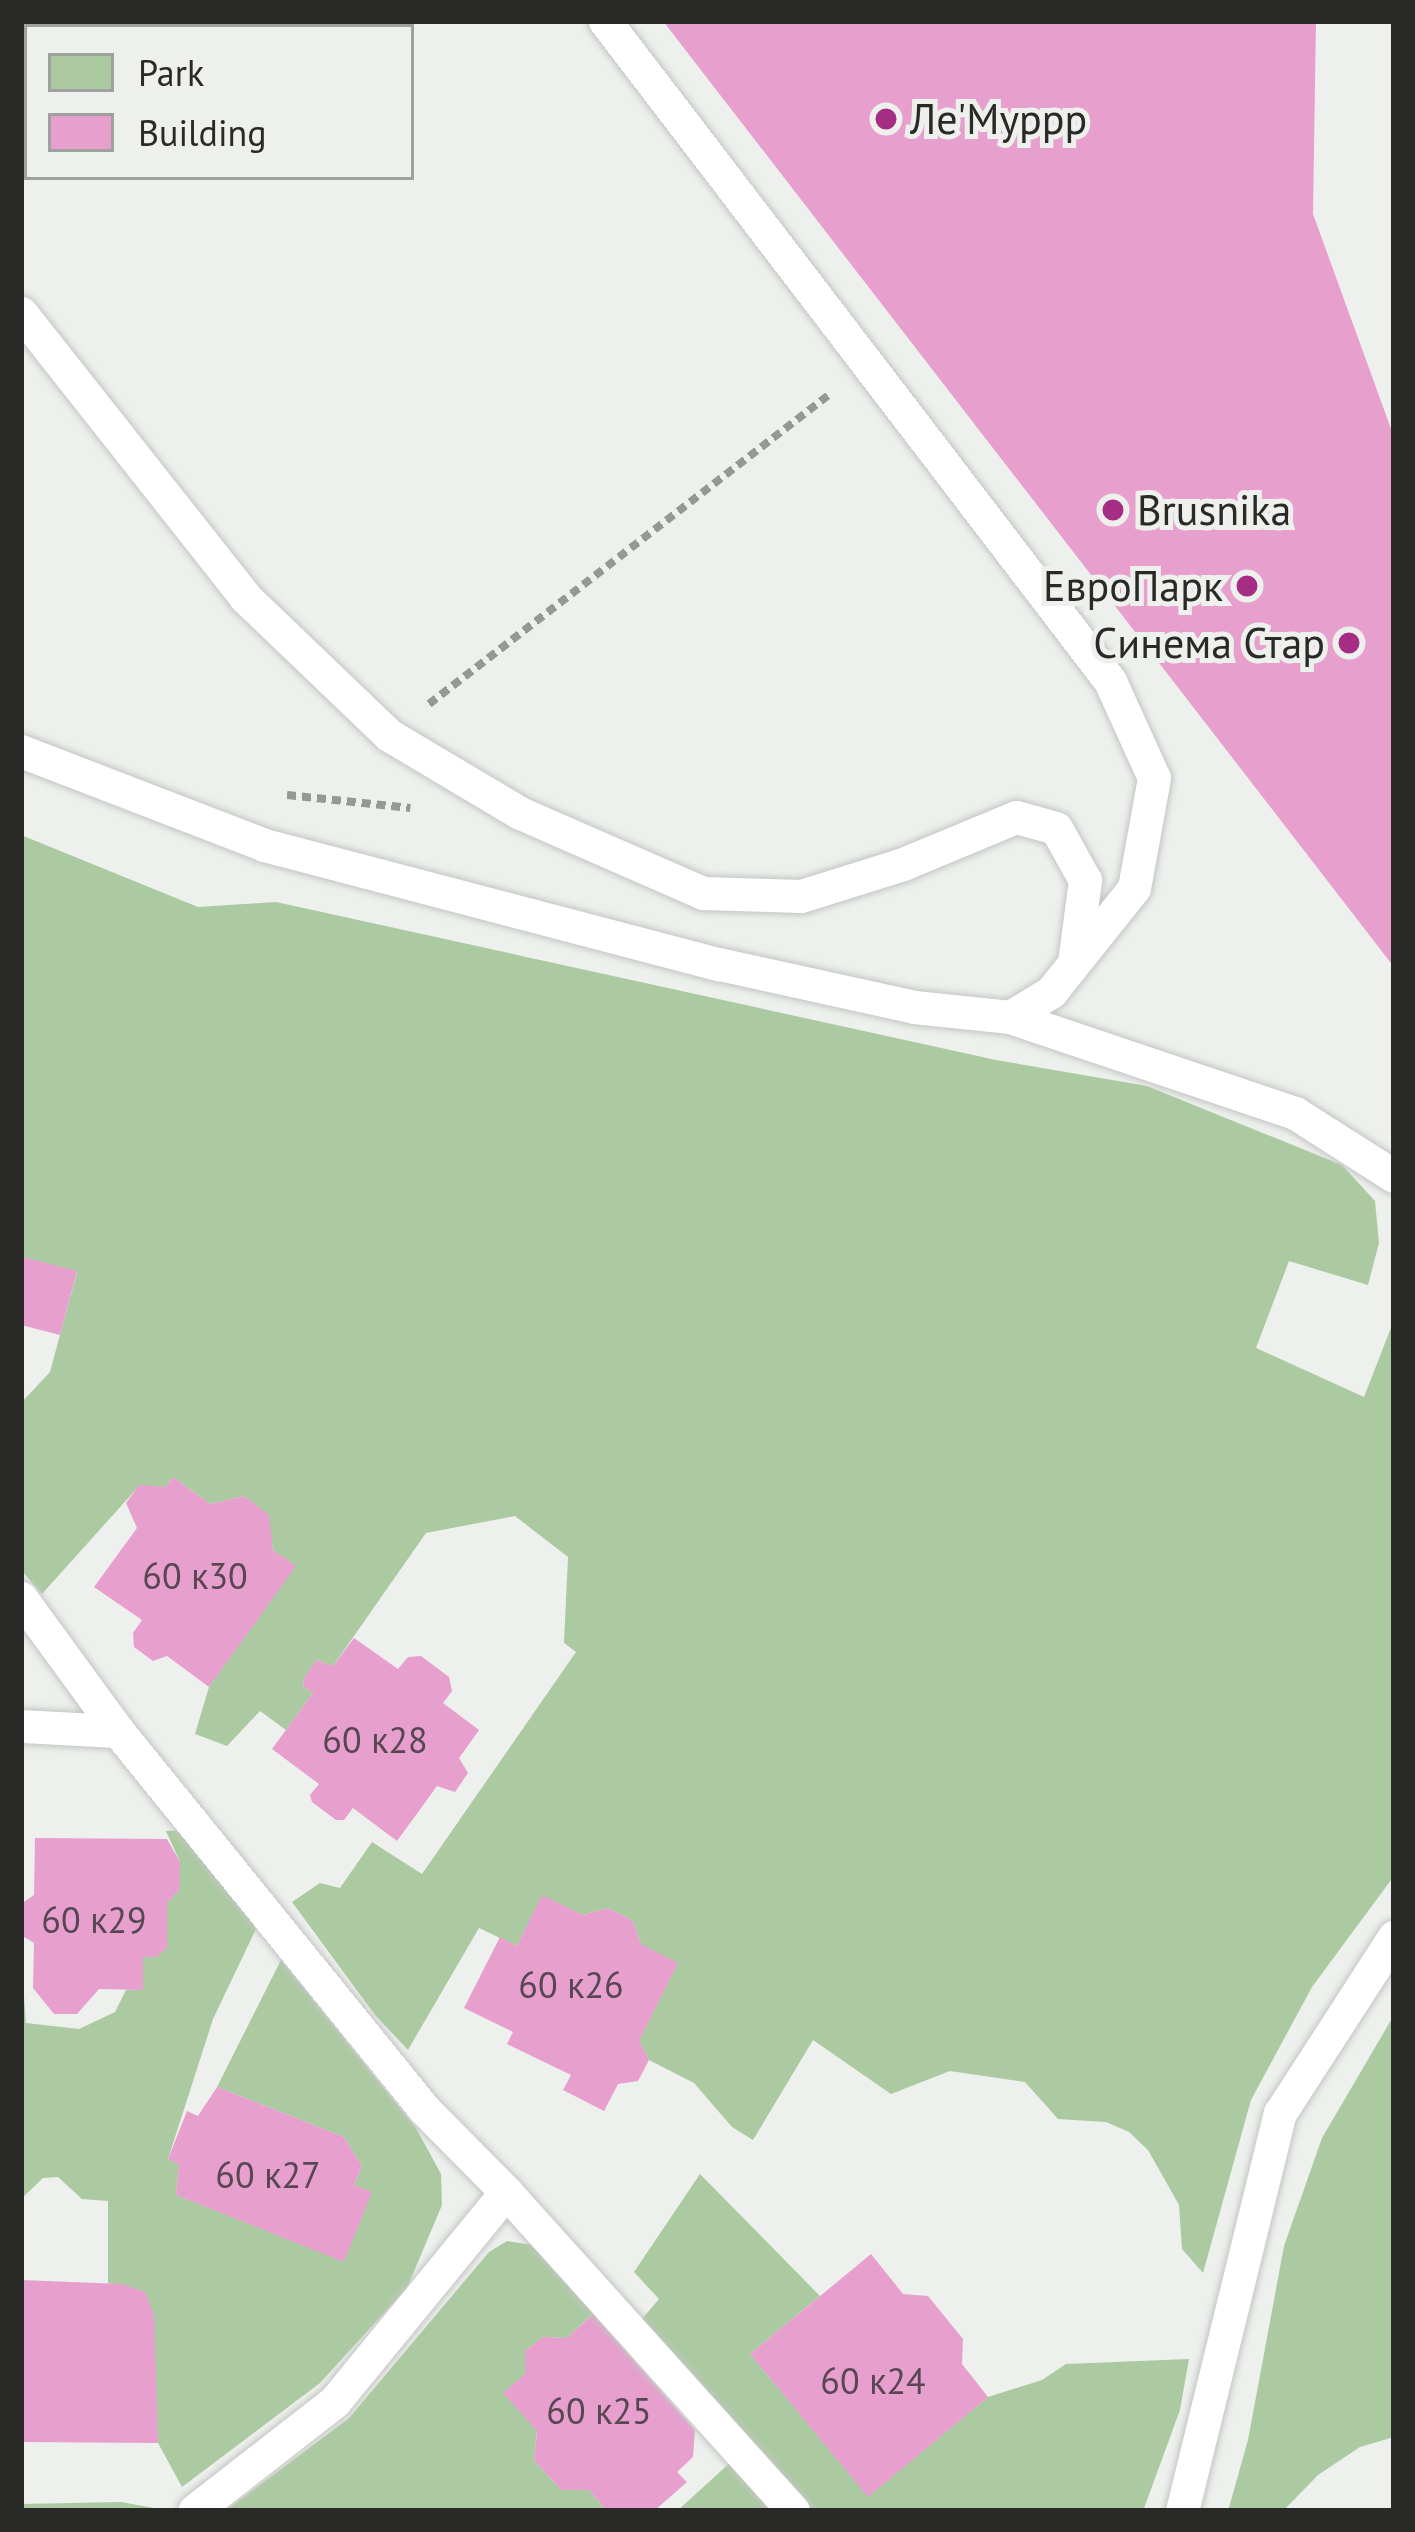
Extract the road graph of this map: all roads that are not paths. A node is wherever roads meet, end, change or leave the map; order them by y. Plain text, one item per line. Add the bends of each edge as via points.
1 (605, 21) edge
2 (21, 313) edge
3 (21, 751) edge
4 (1075, 957) junction
5 (1010, 1017) junction
6 (1394, 1176) edge
7 (21, 1598) edge
8 (21, 1726) edge
9 (118, 1731) junction
10 (1394, 1937) edge
11 (506, 2192) junction
12 (194, 2511) edge
13 (794, 2511) edge
14 (1182, 2511) edge

1 - 4 lane via 1110,681 1154,778 1134,888
2 - 4 lane via 245,597 389,735 520,813 703,893 801,896 1016,817 1056,828 1085,880
3 - 5 lane via 264,845 719,964 914,1007
4 - 5 lane via 1052,992
5 - 6 lane via 1295,1113
7 - 9 lane
8 - 9 lane
9 - 11 lane via 424,2109
10 - 14 lane via 1280,2113
11 - 12 lane via 334,2402
11 - 13 lane

